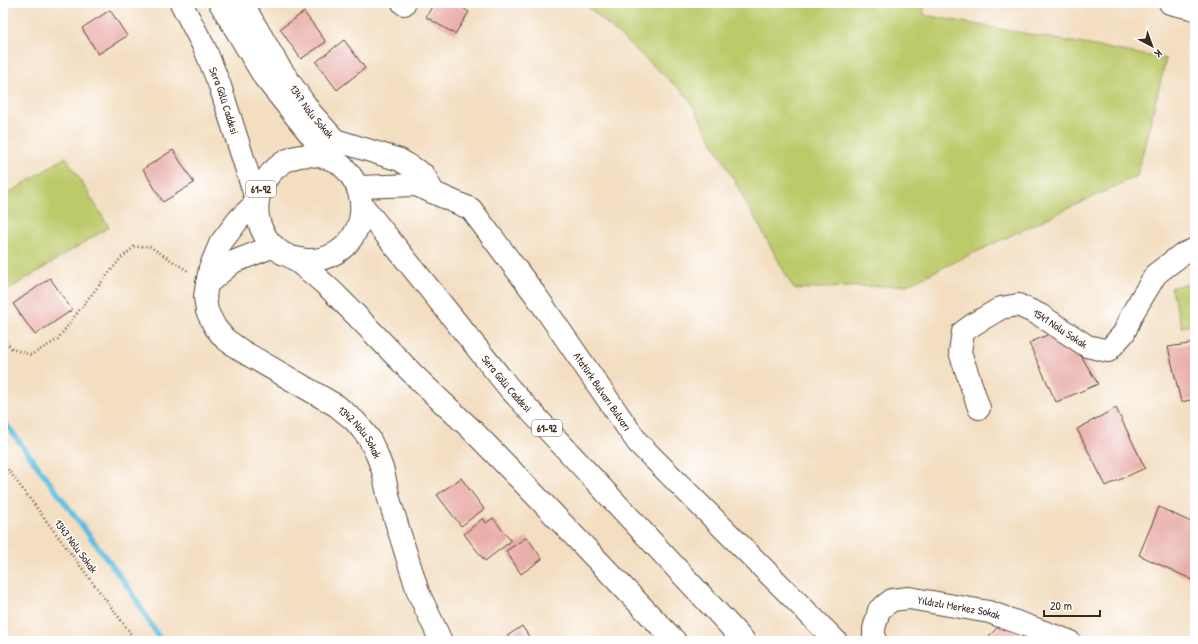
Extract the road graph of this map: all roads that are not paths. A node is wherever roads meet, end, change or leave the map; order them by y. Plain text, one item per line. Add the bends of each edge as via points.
1 (181, 3) edge
2 (220, 3) edge
3 (242, 3) edge
4 (1170, 3) edge
5 (1195, 9) edge
6 (329, 158) junction
7 (433, 192) junction
8 (360, 196) junction
9 (257, 202) junction
10 (1195, 249) edge
11 (282, 252) junction
12 (207, 284) junction
13 (979, 408) dead end
14 (441, 641) edge
15 (676, 641) edge
16 (744, 641) edge
17 (836, 641) edge
18 (874, 641) edge
19 (1069, 641) edge

1 - 9 street, Sera Gölü Caddesi / 61-92 via 205,49 220,86
2 - 6 street, Sera Gölü Caddesi / 61-92 via 265,78
3 - 7 street, 1347 Nolu Sokak via 278,65 311,113 335,140 400,160 424,175
4 - 5 street
6 - 8 street, Sera Gölü Caddesi / 61-92 via 349,172
6 - 9 street, Sera Gölü Caddesi / 61-92 via 297,156 282,162 261,186
7 - 8 street, Atatürk Bulvarı Bulvarı via 416,185
7 - 17 street, Atatürk Bulvarı Bulvarı via 471,209 537,297 638,443
8 - 11 street via 360,222 353,238 341,250 325,258 308,260
8 - 16 street, Sera Gölü Caddesi / 61-92 via 510,389
9 - 11 street, Sera Gölü Caddesi / 61-92 via 258,218 264,234
9 - 12 street, 1342 Nolu Sokak via 239,219 220,244 210,268
10 - 13 street, 1541 Nolu Sokak via 1181,255 1156,274 1132,314 1124,333 1108,351 1086,346 1040,315 1018,305 1001,308 963,332 960,352
11 - 12 street via 233,262
11 - 15 street, Sera Gölü Caddesi / 61-92 via 333,291
12 - 14 street, 1342 Nolu Sokak via 207,310 215,327 225,339 337,406 369,438 378,455 418,592
18 - 19 street, Yıldızlı Merkez Sokak via 879,610 892,600 910,598 989,612

